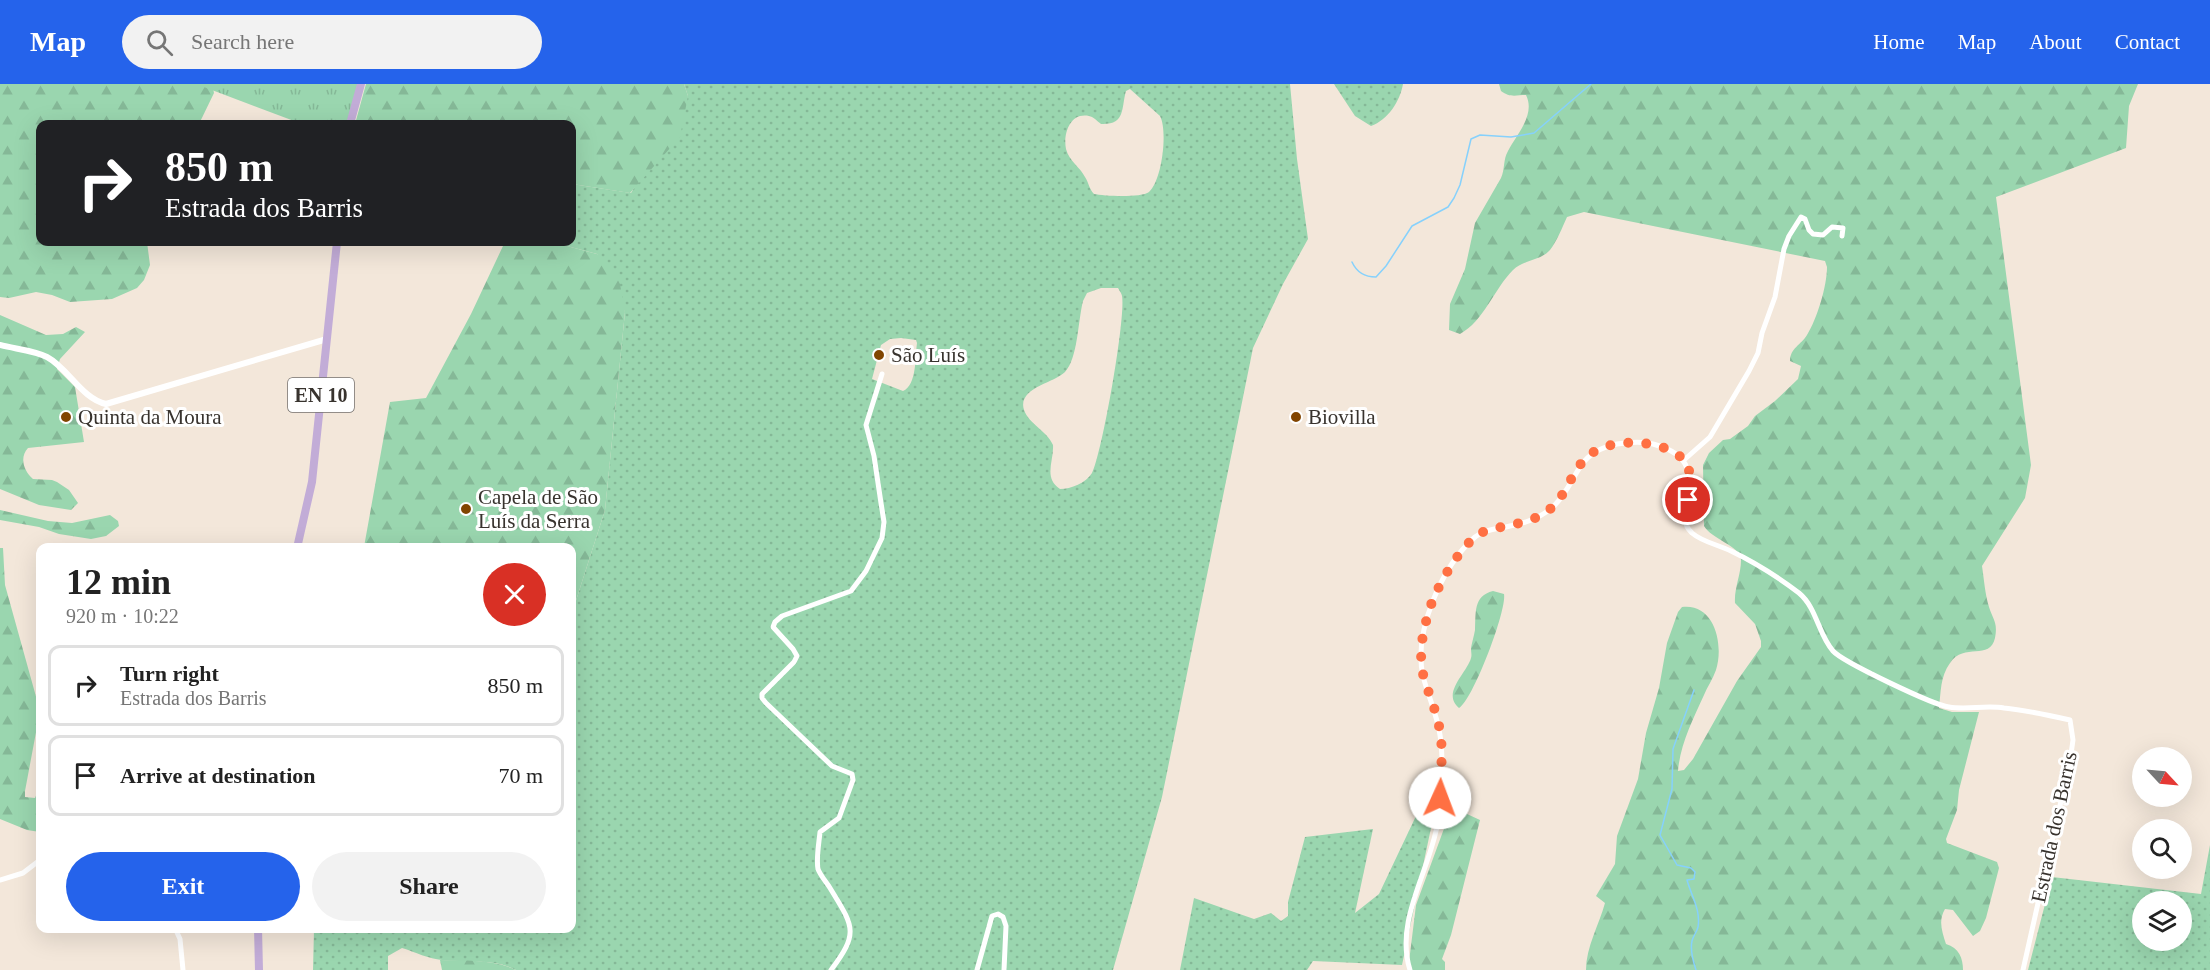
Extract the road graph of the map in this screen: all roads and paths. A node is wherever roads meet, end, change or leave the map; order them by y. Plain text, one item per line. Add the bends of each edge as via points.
1 (361, 84) edge
2 (351, 120) edge
3 (1842, 236) dead end
4 (337, 246) edge
5 (327, 339) junction
6 (0, 345) edge
7 (882, 374) dead end
8 (1684, 460) junction
9 (298, 543) edge
10 (36, 863) edge
11 (0, 880) edge
12 (177, 933) edge
13 (258, 933) edge
14 (183, 970) edge
15 (259, 970) edge
16 (831, 970) edge
17 (977, 970) edge
18 (1004, 970) edge
19 (1410, 970) edge
20 (2023, 970) edge

1 - 2 main road
3 - 8 street via 1843,228 1832,227 1823,235 1813,234 1801,217 1784,249 1758,353 1710,437
4 - 5 main road, EN 10
5 - 6 street via 106,404 90,396 49,358
5 - 9 main road, EN 10 via 311,489
7 - 16 street via 866,425 884,522 882,538 851,591 775,622 772,627 797,656 762,694 766,703 832,766 852,774 839,818 820,832 818,870 851,929 849,940
8 - 19 street via 1657,445 1641,442 1597,450 1586,458 1549,510 1534,519 1478,534 1440,584 1421,658 1441,739 1438,824 1414,898 1406,948
8 - 20 street, Estrada dos Barris via 1690,481 1687,528 1754,564 1802,596 1833,651 1849,663 1947,707 2002,707 2070,720 2070,761
10 - 11 street via 23,873
12 - 14 street
13 - 15 main road
17 - 18 street via 992,916 998,914 1006,926

